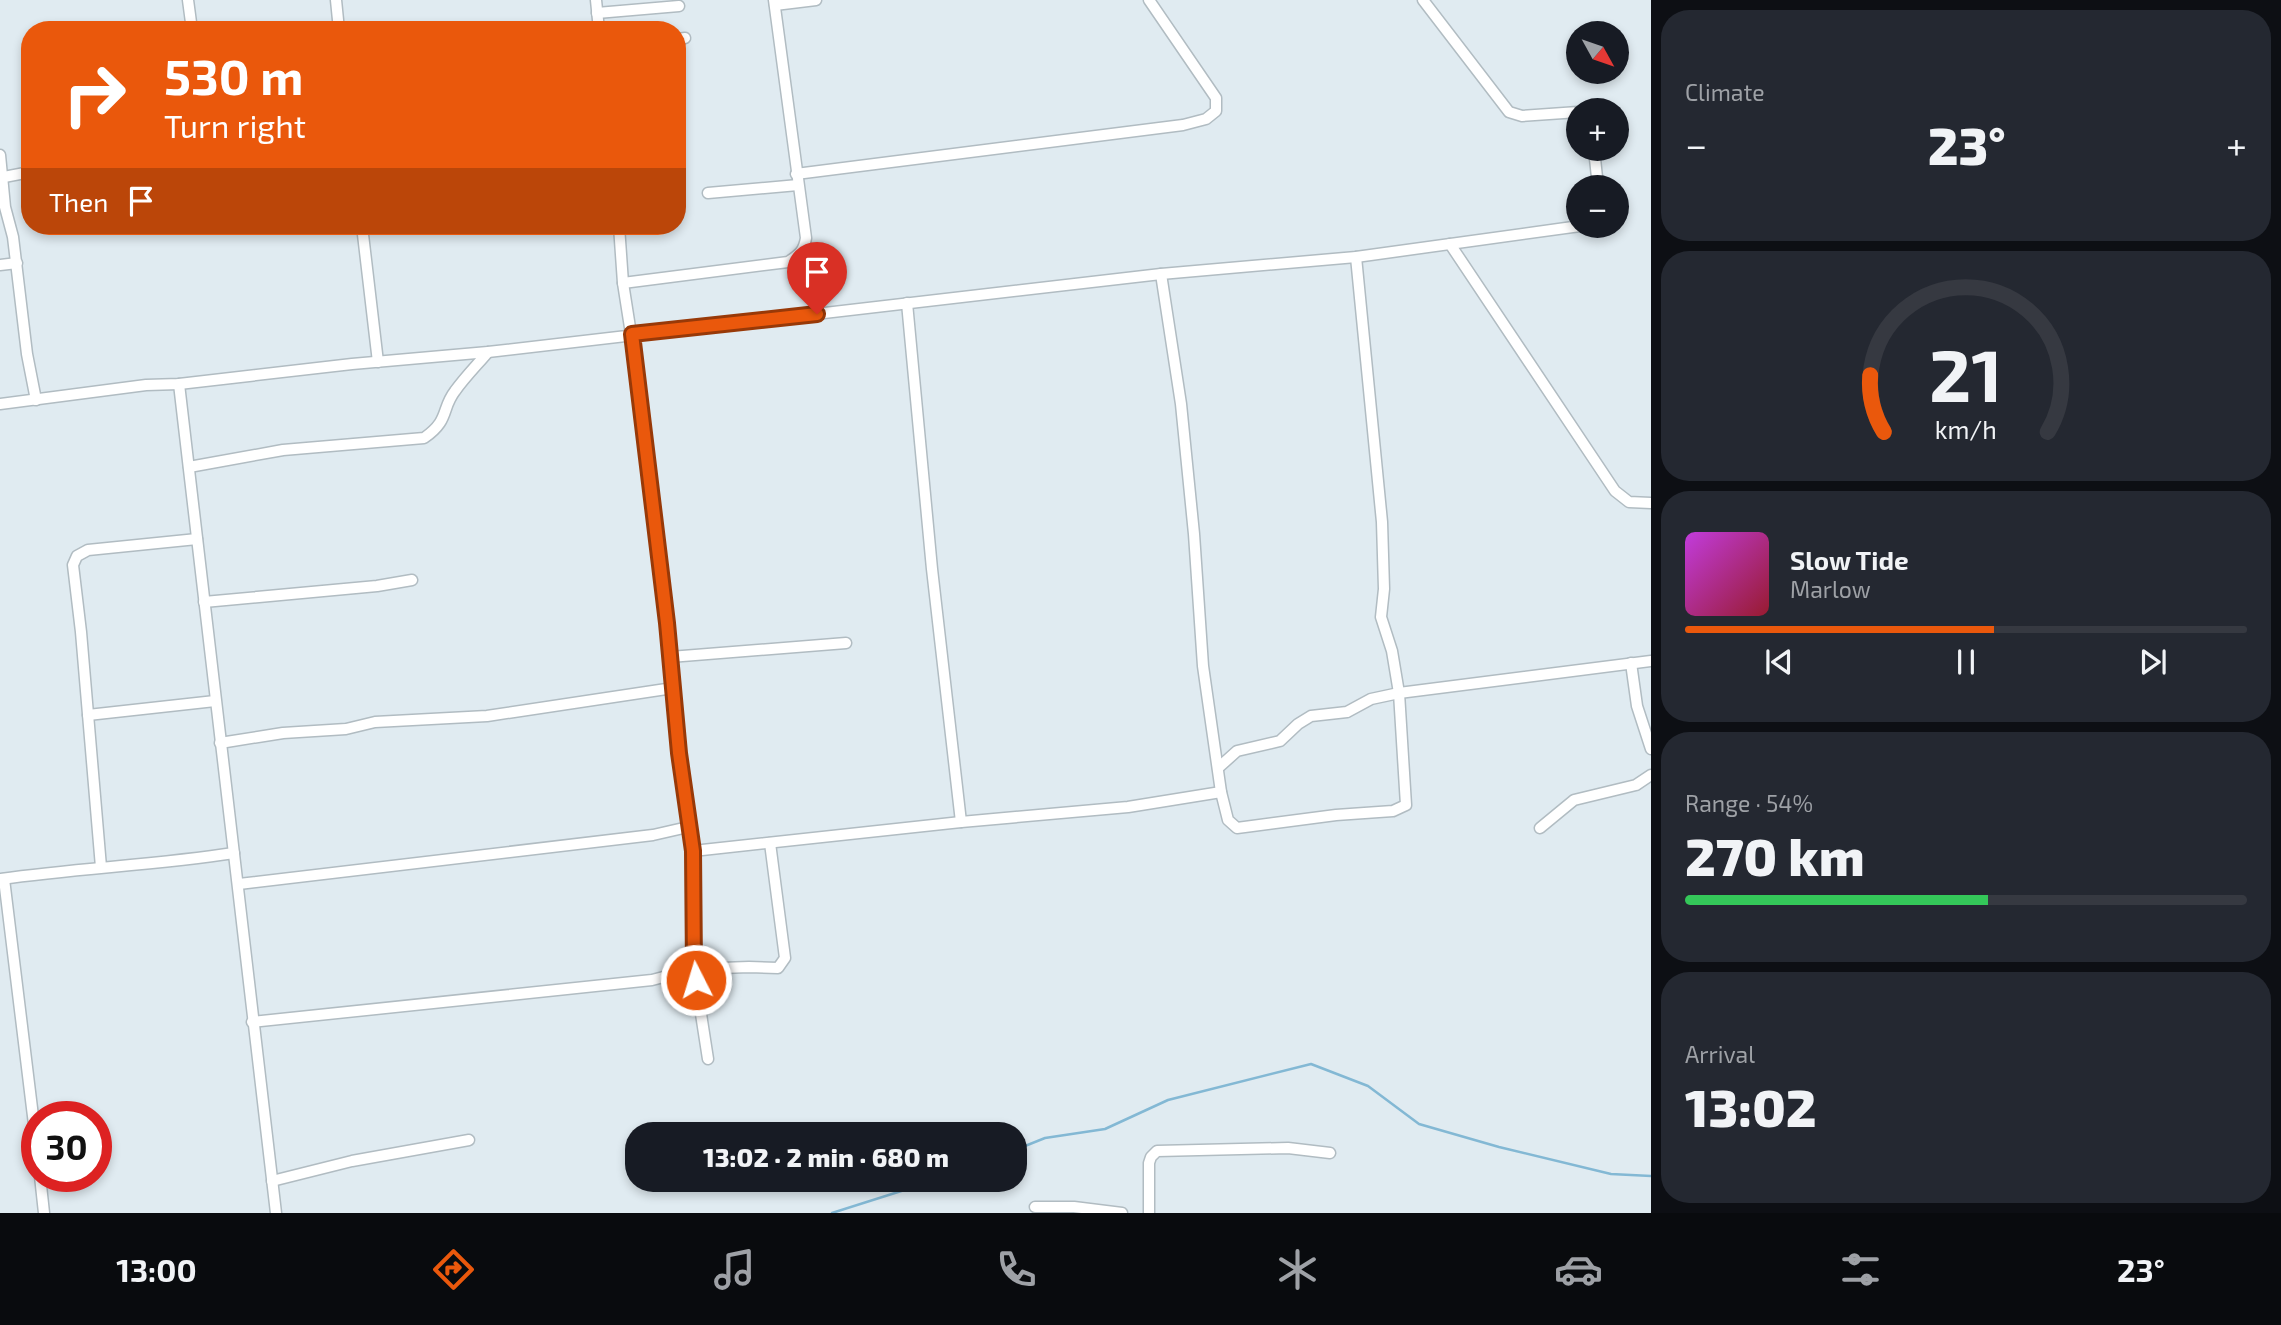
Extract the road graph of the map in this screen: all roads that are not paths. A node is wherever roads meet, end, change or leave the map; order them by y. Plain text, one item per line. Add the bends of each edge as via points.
1 (188, 0) edge
2 (336, 0) edge
3 (596, 0) edge
4 (816, 0) edge
5 (1149, 0) edge
6 (1423, 0) edge
7 (775, 3) edge
8 (679, 6) dead end
9 (597, 13) junction
10 (191, 21) edge
11 (338, 21) edge
12 (598, 21) edge
13 (1566, 112) edge
14 (0, 155) edge
15 (21, 174) edge
16 (4, 177) junction
17 (797, 179) junction
18 (708, 193) dead end
19 (1566, 228) edge
20 (363, 235) edge
21 (620, 235) edge
22 (1450, 244) junction
23 (1356, 257) junction
24 (17, 263) junction
25 (0, 265) edge
26 (1161, 274) junction
27 (624, 283) junction
28 (907, 303) junction
29 (632, 334) junction
30 (488, 352) junction
31 (378, 362) junction
32 (179, 384) junction
33 (36, 400) junction
34 (0, 404) edge
35 (189, 467) junction
36 (1651, 503) edge
37 (197, 539) junction
38 (412, 580) dead end
39 (204, 603) junction
40 (845, 643) dead end
41 (670, 657) junction
42 (1651, 661) edge
43 (1631, 663) junction
44 (673, 688) junction
45 (1399, 693) junction
46 (215, 701) junction
47 (88, 715) junction
48 (220, 743) junction
49 (1651, 748) edge
50 (1218, 768) junction
51 (1651, 775) edge
52 (1221, 792) junction
53 (961, 822) junction
54 (688, 827) junction
55 (1540, 828) dead end
56 (771, 843) junction
57 (693, 851) junction
58 (234, 853) junction
59 (101, 867) junction
60 (2, 879) edge
61 (239, 884) junction
62 (694, 969) junction
63 (252, 1022) junction
64 (708, 1059) dead end
65 (31, 1101) edge
66 (470, 1140) dead end
67 (1330, 1153) dead end
68 (272, 1181) junction
69 (42, 1192) edge
70 (1035, 1207) dead end
71 (44, 1213) edge
72 (276, 1213) edge
73 (1122, 1213) edge
74 (1149, 1213) edge

1 - 10 street
2 - 11 street
3 - 9 street
4 - 7 street
5 - 17 street via 1216,98 1216,111 1206,119
6 - 13 street via 1509,112 1522,116
7 - 17 street
8 - 9 street
9 - 12 street
14 - 16 street
15 - 16 street
16 - 24 street
17 - 18 street
17 - 27 street via 806,238 799,256 788,262
19 - 22 street
20 - 31 street
21 - 27 street
22 - 23 street
22 - 36 street via 1615,491 1629,502
23 - 26 street
23 - 45 street via 1382,522 1381,617
24 - 25 street
24 - 33 street
26 - 28 street
26 - 50 street via 1181,404 1203,666
27 - 29 street
28 - 29 street
28 - 53 street
29 - 30 street
29 - 41 street
30 - 31 street
30 - 35 street via 453,393 444,417 425,438 284,450
31 - 32 street
32 - 33 street
32 - 35 street
33 - 34 street
35 - 37 street
37 - 39 street
37 - 47 street via 88,550 77,556 73,565
38 - 39 street
39 - 46 street
40 - 41 street
41 - 44 street
42 - 43 street
43 - 45 street
43 - 49 street via 1637,706
44 - 48 street via 487,716 375,722
44 - 54 street
45 - 50 street via 1371,699 1347,712 1311,716 1280,741 1237,751
45 - 52 street via 1404,808 1237,828 1228,820
46 - 47 street
46 - 48 street
47 - 59 street
48 - 58 street
50 - 52 street
51 - 55 street via 1636,785 1574,800
52 - 53 street via 1128,807
53 - 56 street
54 - 57 street
54 - 61 street via 639,837
56 - 57 street
56 - 62 street via 785,958 782,965
57 - 62 street
58 - 59 street
58 - 61 street
59 - 60 street
60 - 65 street
61 - 63 street
62 - 63 street via 652,980
62 - 64 street
63 - 68 street
66 - 68 street
67 - 74 street via 1264,1148 1157,1152 1149,1163
68 - 72 street
69 - 71 street
70 - 73 street

